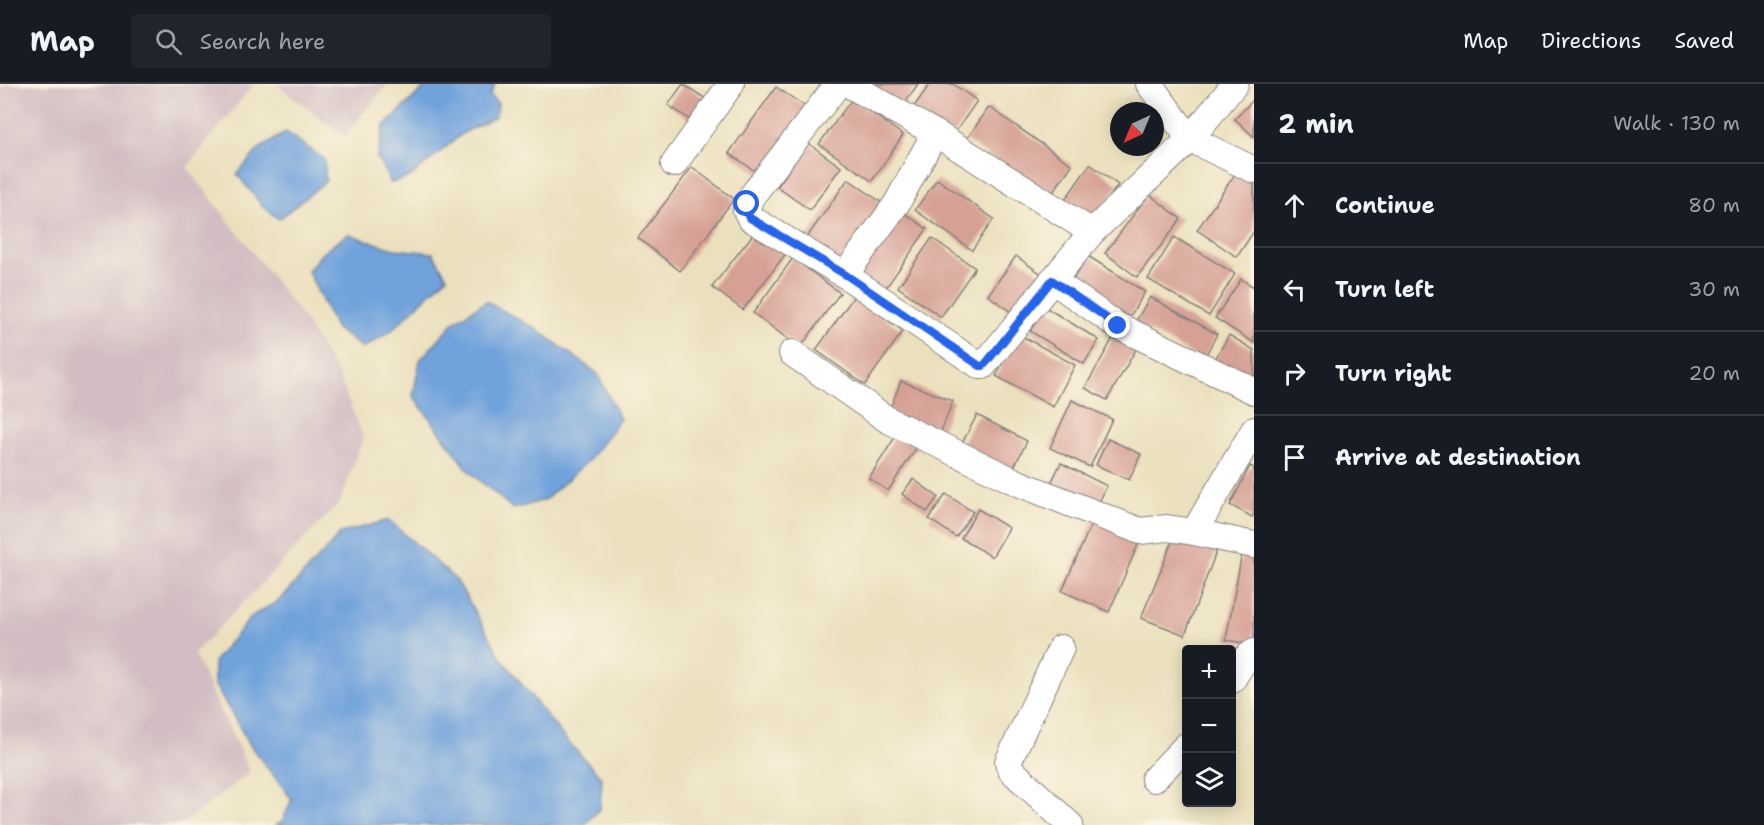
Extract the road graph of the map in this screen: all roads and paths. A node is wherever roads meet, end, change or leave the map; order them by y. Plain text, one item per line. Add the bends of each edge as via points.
1 (731, 84) edge
2 (838, 84) edge
3 (848, 84) edge
4 (1149, 84) edge
5 (1235, 84) edge
6 (935, 134) junction
7 (1190, 139) junction
8 (674, 164) dead end
9 (1254, 170) edge
10 (1092, 232) junction
11 (846, 275) junction
12 (1052, 280) junction
13 (792, 353) dead end
14 (1254, 392) edge
15 (1254, 430) edge
16 (1194, 532) junction
17 (1254, 545) edge
18 (1061, 648) dead end
19 (1254, 652) edge
20 (1236, 674) edge
21 (1182, 750) edge
22 (1154, 778) dead end
23 (1070, 825) edge

1 - 8 street
2 - 11 street via 751,197 746,210 750,218
3 - 6 street
4 - 7 street
5 - 7 street
6 - 10 street
6 - 11 street via 897,203
7 - 9 street
7 - 10 street
10 - 12 street
11 - 12 street via 980,366
12 - 14 street via 1118,326
13 - 16 street via 888,420 1018,483 1140,531 1167,528
15 - 16 street
16 - 17 street
18 - 23 street via 1008,762 1011,770
19 - 20 street
21 - 22 street

